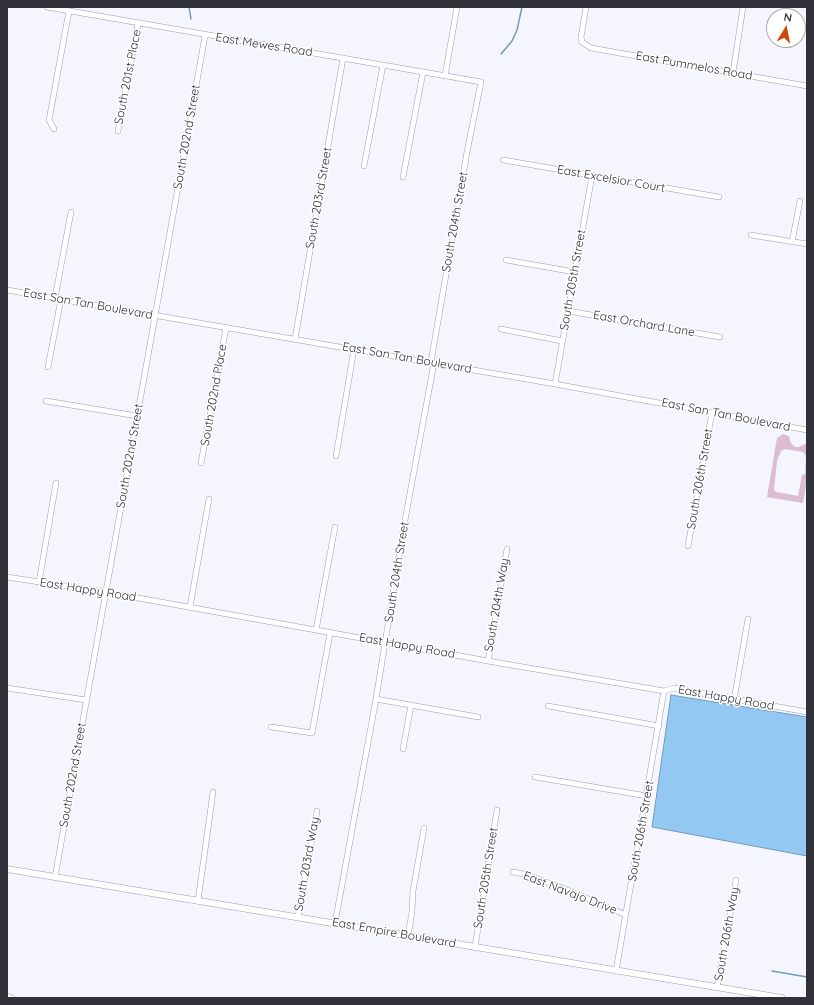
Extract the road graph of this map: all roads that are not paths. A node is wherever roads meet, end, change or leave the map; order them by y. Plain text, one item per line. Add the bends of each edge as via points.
1 (47, 7) edge
2 (457, 7) edge
3 (586, 7) edge
4 (743, 7) edge
5 (69, 11) junction
6 (138, 24) junction
7 (205, 36) junction
8 (343, 58) junction
9 (383, 65) junction
10 (423, 72) junction
11 (733, 72) junction
12 (445, 76) junction
13 (481, 82) joint
14 (807, 86) edge
15 (54, 129) dead end
16 (118, 131) dead end
17 (503, 160) dead end
18 (364, 166) dead end
19 (592, 176) junction
20 (403, 177) dead end
21 (719, 197) dead end
22 (800, 201) dead end
23 (71, 212) dead end
24 (751, 235) dead end
25 (792, 242) junction
26 (807, 244) edge
27 (506, 260) dead end
28 (575, 272) junction
29 (7, 290) edge
30 (58, 299) junction
31 (568, 311) junction
32 (156, 315) junction
33 (226, 328) junction
34 (501, 329) dead end
35 (720, 337) dead end
36 (295, 339) junction
37 (562, 341) junction
38 (354, 349) junction
39 (432, 363) junction
40 (48, 367) dead end
41 (555, 384) junction
42 (46, 401) dead end
43 (712, 412) junction
44 (137, 416) junction
45 (807, 430) edge
46 (336, 456) dead end
47 (201, 463) dead end
48 (56, 483) dead end
49 (209, 499) dead end
50 (335, 527) dead end
51 (688, 546) dead end
52 (507, 549) dead end
53 (7, 577) edge
54 (39, 582) junction
55 (105, 592) junction
56 (190, 608) junction
57 (748, 619) dead end
58 (316, 630) junction
59 (330, 633) junction
60 (386, 642) junction
61 (488, 661) junction
62 (7, 688) edge
63 (664, 691) junction
64 (376, 699) junction
65 (86, 700) junction
66 (734, 700) junction
67 (411, 705) junction
68 (548, 706) dead end
69 (807, 712) edge
70 (478, 717) dead end
71 (659, 726) junction
72 (271, 727) dead end
73 (403, 749) dead end
74 (535, 777) dead end
75 (213, 792) dead end
76 (647, 796) junction
77 (497, 810) dead end
78 (317, 811) dead end
79 (424, 828) dead end
80 (7, 869) edge
81 (513, 872) dead end
82 (55, 877) junction
83 (736, 880) dead end
84 (198, 901) junction
85 (626, 915) junction
86 (298, 917) junction
87 (334, 923) junction
88 (408, 936) junction
89 (475, 947) junction
90 (616, 971) junction
91 (717, 988) junction
92 (7, 996) edge
93 (12, 998) edge
94 (782, 998) edge

1 - 5 street, East Mewes Road
2 - 12 street
3 - 11 street, East Pummelos Road via 581,37 582,42 591,48
4 - 11 street
5 - 6 street, East Mewes Road
5 - 15 street via 49,120
6 - 7 street, East Mewes Road
6 - 16 street, South 201st Place
7 - 8 street, East Mewes Road
7 - 32 street, South 202nd Street
8 - 9 street, East Mewes Road
8 - 36 street, South 203rd Street
9 - 10 street, East Mewes Road
9 - 18 street
10 - 12 street, East Mewes Road
10 - 20 street
11 - 14 street, East Pummelos Road
12 - 13 street, East Mewes Road
13 - 39 street, South 204th Street
17 - 19 street, East Excelsior Court
19 - 21 street, East Excelsior Court
19 - 28 street, South 205th Street
22 - 25 street
23 - 30 street
24 - 25 street
25 - 26 street
27 - 28 street
28 - 31 street, South 205th Street
29 - 30 street, East San Tan Boulevard
30 - 32 street, East San Tan Boulevard
30 - 40 street
31 - 35 street, East Orchard Lane
31 - 37 street, South 205th Street
32 - 33 street, East San Tan Boulevard
32 - 44 street, South 202nd Street
33 - 36 street, East San Tan Boulevard
33 - 47 street, South 202nd Place
34 - 37 street
36 - 38 street, East San Tan Boulevard
37 - 41 street, South 205th Street
38 - 39 street, East San Tan Boulevard
38 - 46 street
39 - 41 street, East San Tan Boulevard
39 - 60 street, South 204th Street
41 - 43 street, East San Tan Boulevard
42 - 44 street
43 - 45 street, East San Tan Boulevard
43 - 51 street, South 206th Street
44 - 55 street, South 202nd Street
48 - 54 street
49 - 56 street
50 - 58 street
52 - 61 street, South 204th Way
53 - 54 street, East Happy Road
54 - 55 street, East Happy Road
55 - 56 street, East Happy Road
55 - 65 street, South 202nd Street
56 - 58 street, East Happy Road
57 - 66 street
58 - 59 street, East Happy Road
59 - 60 street, East Happy Road
59 - 72 street via 312,733
60 - 61 street, East Happy Road
60 - 64 street, South 204th Street
61 - 63 street, East Happy Road
62 - 65 street
63 - 66 street, East Happy Road via 674,688
63 - 71 street, South 206th Street
64 - 67 street
64 - 87 street, South 204th Street
65 - 82 street, South 202nd Street
66 - 69 street, East Happy Road
67 - 70 street
67 - 73 street
68 - 71 street
71 - 76 street, South 206th Street
74 - 76 street
75 - 84 street
76 - 85 street, South 206th Street
77 - 89 street, South 205th Street
78 - 86 street, South 203rd Way
79 - 88 street
80 - 82 main road, East Empire Boulevard
81 - 85 street, East Navajo Drive via 560,887
82 - 84 main road, East Empire Boulevard
83 - 91 street, South 206th Way
84 - 86 main road, East Empire Boulevard
85 - 90 street, South 206th Street
86 - 87 main road, East Empire Boulevard
87 - 88 main road, East Empire Boulevard
88 - 89 main road, East Empire Boulevard
89 - 90 main road, East Empire Boulevard
90 - 91 main road, East Empire Boulevard
91 - 94 main road, East Empire Boulevard
92 - 93 street

